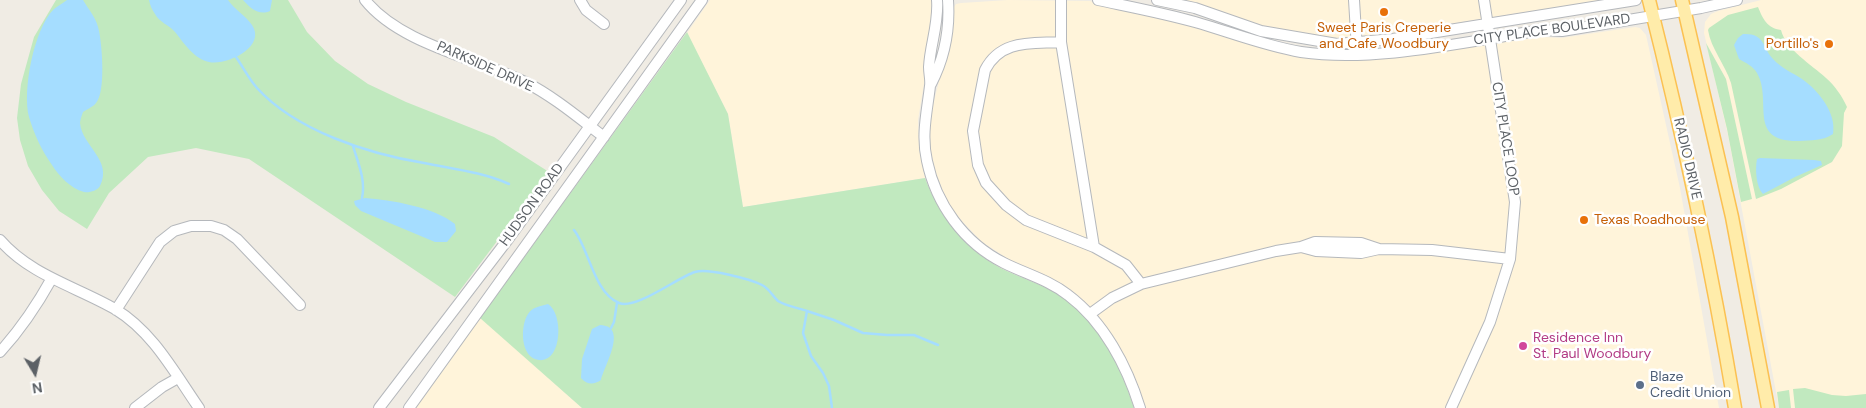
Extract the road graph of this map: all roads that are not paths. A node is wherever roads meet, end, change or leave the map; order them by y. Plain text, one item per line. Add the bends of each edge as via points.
1 (365, 0) edge
2 (580, 0) edge
3 (681, 0) edge
4 (702, 0) edge
5 (937, 0) edge
6 (948, 0) edge
7 (1061, 0) edge
8 (1098, 0) edge
9 (1157, 0) edge
10 (1354, 0) edge
11 (1484, 0) edge
12 (1636, 0) edge
13 (1649, 0) edge
14 (1737, 0) edge
15 (1684, 6) edge
16 (1653, 16) junction
17 (604, 24) dead end
18 (1488, 24) junction
19 (1490, 38) junction
20 (1061, 42) junction
21 (1357, 43) junction
22 (1357, 54) junction
23 (930, 85) junction
24 (590, 126) junction
25 (604, 137) junction
26 (0, 240) edge
27 (1094, 248) junction
28 (1510, 259) junction
29 (52, 278) junction
30 (1141, 284) junction
31 (300, 305) dead end
32 (116, 310) junction
33 (1090, 314) junction
34 (0, 352) edge
35 (178, 378) junction
36 (135, 408) edge
37 (199, 408) edge
38 (379, 408) edge
39 (408, 408) edge
40 (1140, 408) edge
41 (1451, 408) edge
42 (1735, 408) edge
43 (1768, 408) edge

1 - 24 street, PARKSIDE DRIVE via 397,27 525,82
2 - 17 street via 586,10
3 - 24 street, HUDSON ROAD
4 - 25 street, HUDSON ROAD
5 - 23 street
6 - 23 street via 945,42 939,67
7 - 20 street
8 - 22 street, CITY PLACE BOULEVARD via 1182,18 1276,47
9 - 21 street, CITY PLACE BOULEVARD via 1195,8 1261,30 1337,44
10 - 21 street
11 - 18 street, CITY PLACE LOOP
12 - 18 street, CITY PLACE BOULEVARD
13 - 16 main road, RADIO DRIVE
14 - 15 street
15 - 16 street
15 - 43 main road via 1732,217
16 - 19 street, CITY PLACE BOULEVARD via 1562,31 1544,30
16 - 42 main road, RADIO DRIVE via 1703,234
18 - 19 street, CITY PLACE LOOP
18 - 21 street, CITY PLACE BOULEVARD
19 - 22 street, CITY PLACE BOULEVARD via 1400,52
19 - 28 street, CITY PLACE LOOP via 1515,202
20 - 27 street
20 - 27 street via 1013,45 990,61 985,70 973,131 975,148 986,183 1006,205 1026,220
21 - 22 street
23 - 33 street via 924,121 925,152 933,183 951,217 984,250 1060,288
24 - 25 street, PARKSIDE DRIVE
24 - 38 street, HUDSON ROAD
25 - 39 street, HUDSON ROAD
26 - 29 street via 6,248
27 - 30 street via 1126,265
28 - 30 street via 1432,250 1379,249 1361,253 1301,247
28 - 41 street, CITY PLACE LOOP via 1490,322
29 - 32 street
29 - 34 street via 32,313
30 - 33 street via 1112,298
31 - 32 street via 237,239 224,230 192,226 174,231 160,242
32 - 35 street via 149,337
33 - 40 street via 1119,358
35 - 36 street
35 - 37 street

